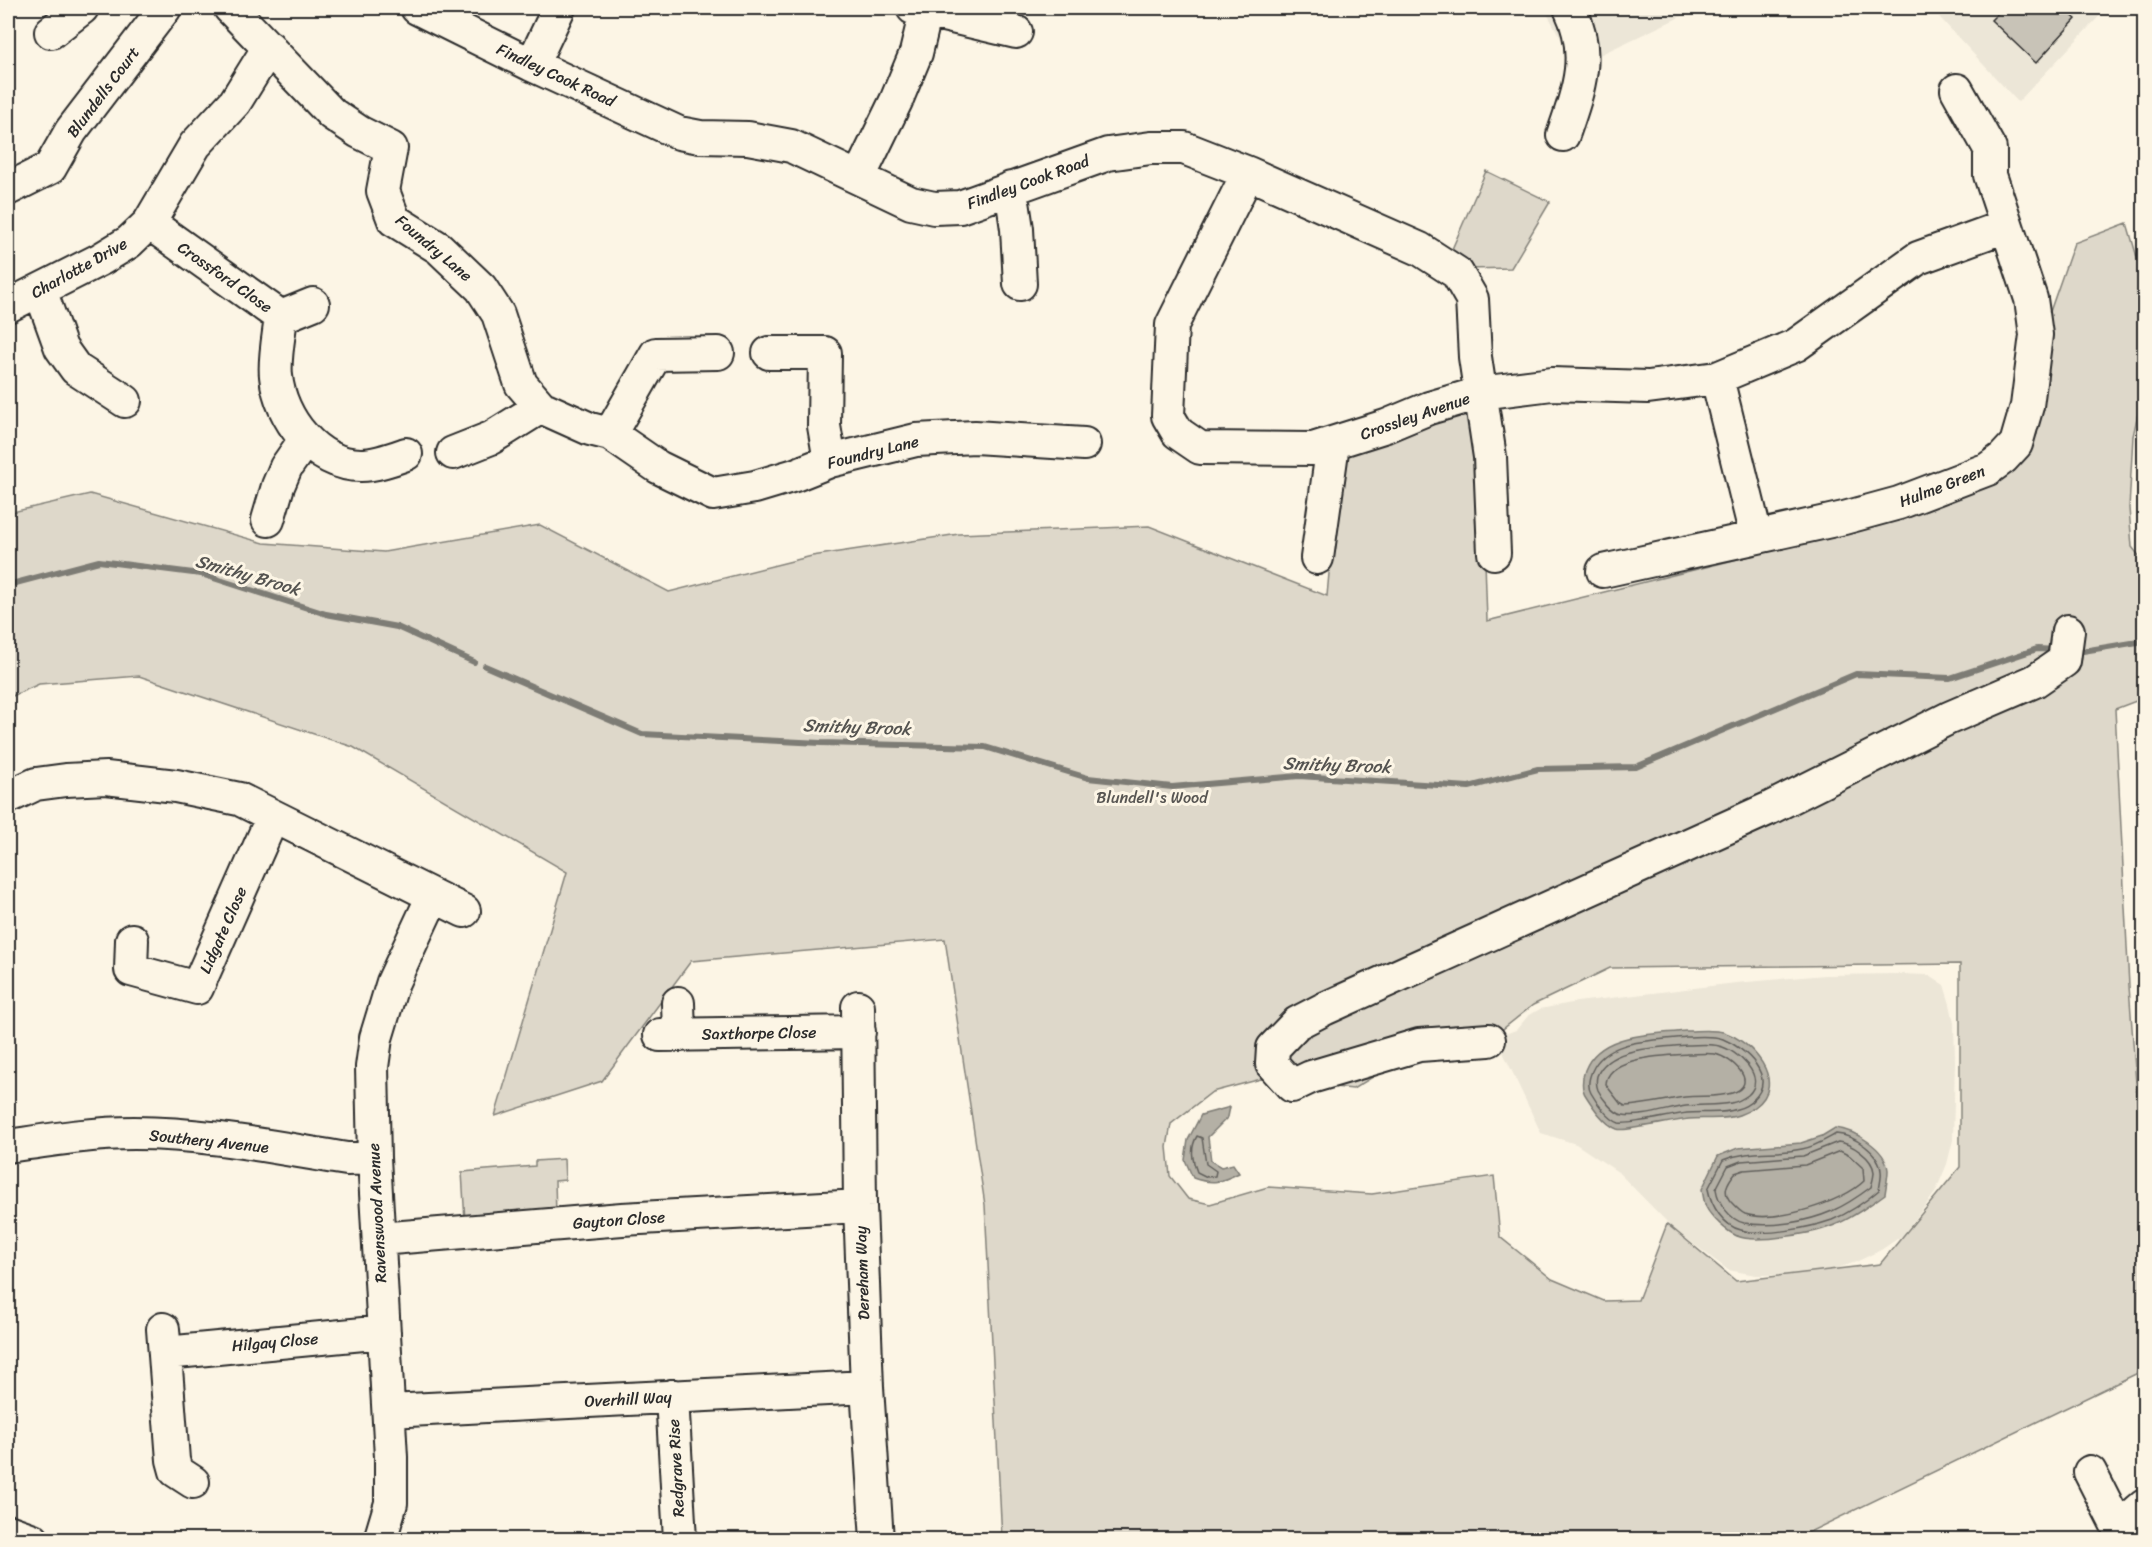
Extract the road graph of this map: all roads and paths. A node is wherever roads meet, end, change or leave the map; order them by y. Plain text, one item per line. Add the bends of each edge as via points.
1 (82, 8) edge
2 (165, 8) edge
3 (230, 8) edge
4 (560, 8) edge
5 (1570, 8) edge
6 (422, 9) edge
7 (919, 9) edge
8 (51, 32) dead end
9 (1016, 32) dead end
10 (269, 47) junction
11 (532, 65) junction
12 (1957, 90) dead end
13 (1563, 135) dead end
14 (1248, 173) junction
15 (859, 177) junction
16 (1011, 188) junction
17 (8, 189) edge
18 (149, 223) junction
19 (2006, 226) junction
20 (1020, 284) dead end
21 (40, 290) junction
22 (313, 304) dead end
23 (8, 306) edge
24 (281, 317) junction
25 (718, 353) dead end
26 (770, 353) dead end
27 (1718, 378) junction
28 (1480, 393) junction
29 (124, 401) dead end
30 (541, 407) junction
31 (610, 434) junction
32 (305, 440) junction
33 (1084, 444) dead end
34 (1334, 444) junction
35 (453, 453) dead end
36 (406, 454) dead end
37 (830, 461) junction
38 (268, 520) dead end
39 (1756, 536) junction
40 (1494, 553) dead end
41 (1317, 558) dead end
42 (1603, 570) dead end
43 (2066, 646) dead end
44 (8, 797) edge
45 (273, 816) junction
46 (433, 896) junction
47 (464, 911) dead end
48 (132, 940) dead end
49 (678, 1003) dead end
50 (858, 1019) joint
51 (1489, 1040) dead end
52 (8, 1146) edge
53 (374, 1158) junction
54 (860, 1206) junction
55 (379, 1239) junction
56 (384, 1332) junction
57 (867, 1387) junction
58 (672, 1396) junction
59 (388, 1412) junction
60 (2090, 1472) dead end
61 (193, 1482) dead end
62 (2145, 1506) edge
63 (8, 1531) edge
64 (2120, 1536) edge
65 (33, 1539) edge
66 (380, 1539) edge
67 (680, 1539) edge
68 (877, 1539) edge

1 - 8 street
2 - 17 street, Blundells Court via 71,130 50,168
3 - 10 street, Foundry Lane
4 - 11 street
5 - 13 street via 1579,31 1582,69
6 - 11 street, Findley Cook Road
7 - 9 street
7 - 15 street via 916,53
10 - 18 street, Charlotte Drive via 235,102 195,145
10 - 30 street, Foundry Lane via 332,114 391,148 383,191 394,220 439,248 481,288 498,314 521,384
11 - 15 street, Findley Cook Road via 679,133 791,146
12 - 19 street, Hulme Green via 1990,149 1990,175
14 - 16 street, Findley Cook Road via 1184,148 1151,148 1108,153
14 - 28 street, Findley Cook Road via 1420,249 1456,273 1472,299
14 - 34 street, Crossley Avenue via 1172,325 1168,416 1178,433 1200,448 1313,448
15 - 16 street, Findley Cook Road via 911,203 934,208 960,207
16 - 20 street
18 - 21 street, Charlotte Drive via 129,242
18 - 24 street, Crossford Close
19 - 27 street, Crossley Avenue via 1918,258 1796,345
19 - 39 street, Hulme Green via 2031,300 2036,335 2027,406 2016,444 1988,470 1899,503
21 - 23 street, Charlotte Drive
21 - 29 street via 61,348 76,369
22 - 24 street
24 - 32 street, Crossford Close via 275,373 278,393
25 - 31 street via 656,354
26 - 37 street via 825,353 824,426
27 - 28 street, Crossley Avenue via 1648,387 1552,384
27 - 39 street
28 - 34 street, Crossley Avenue
28 - 40 street, Findley Cook Road via 1490,457
30 - 31 street, Foundry Lane
30 - 35 street via 491,438
31 - 37 street, Foundry Lane via 658,467 713,494 755,487
32 - 36 street, Crossford Close via 333,459 362,465
32 - 38 street via 286,467
33 - 37 street, Foundry Lane via 975,437 916,440
34 - 41 street
39 - 42 street, Hulme Green
43 - 51 street via 2035,681 1949,718 1767,809 1296,1023 1273,1048 1272,1064 1292,1086 1419,1045
44 - 45 street via 36,784 106,778 176,786 239,799
45 - 46 street
45 - 48 street, Lidgate Close via 197,988 131,970
46 - 47 street
46 - 53 street, Ravenswood Avenue via 393,982 376,1038 372,1067
49 - 50 street, Saxthorpe Close via 669,1035
50 - 54 street, Dereham Way
52 - 53 street, Southery Avenue via 89,1134 136,1133 187,1135 347,1159
53 - 55 street, Ravenswood Avenue
54 - 55 street, Gayton Close via 622,1219
54 - 57 street, Dereham Way
55 - 56 street, Ravenswood Avenue
56 - 59 street, Ravenswood Avenue
56 - 61 street, Hilgay Close via 164,1341 173,1460 176,1471
57 - 58 street, Overhill Way
57 - 68 street, Dereham Way
58 - 59 street, Overhill Way
58 - 67 street, Redgrave Rise
59 - 66 street, Ravenswood Avenue via 391,1503
60 - 64 street
62 - 64 street via 2131,1517
63 - 65 street

